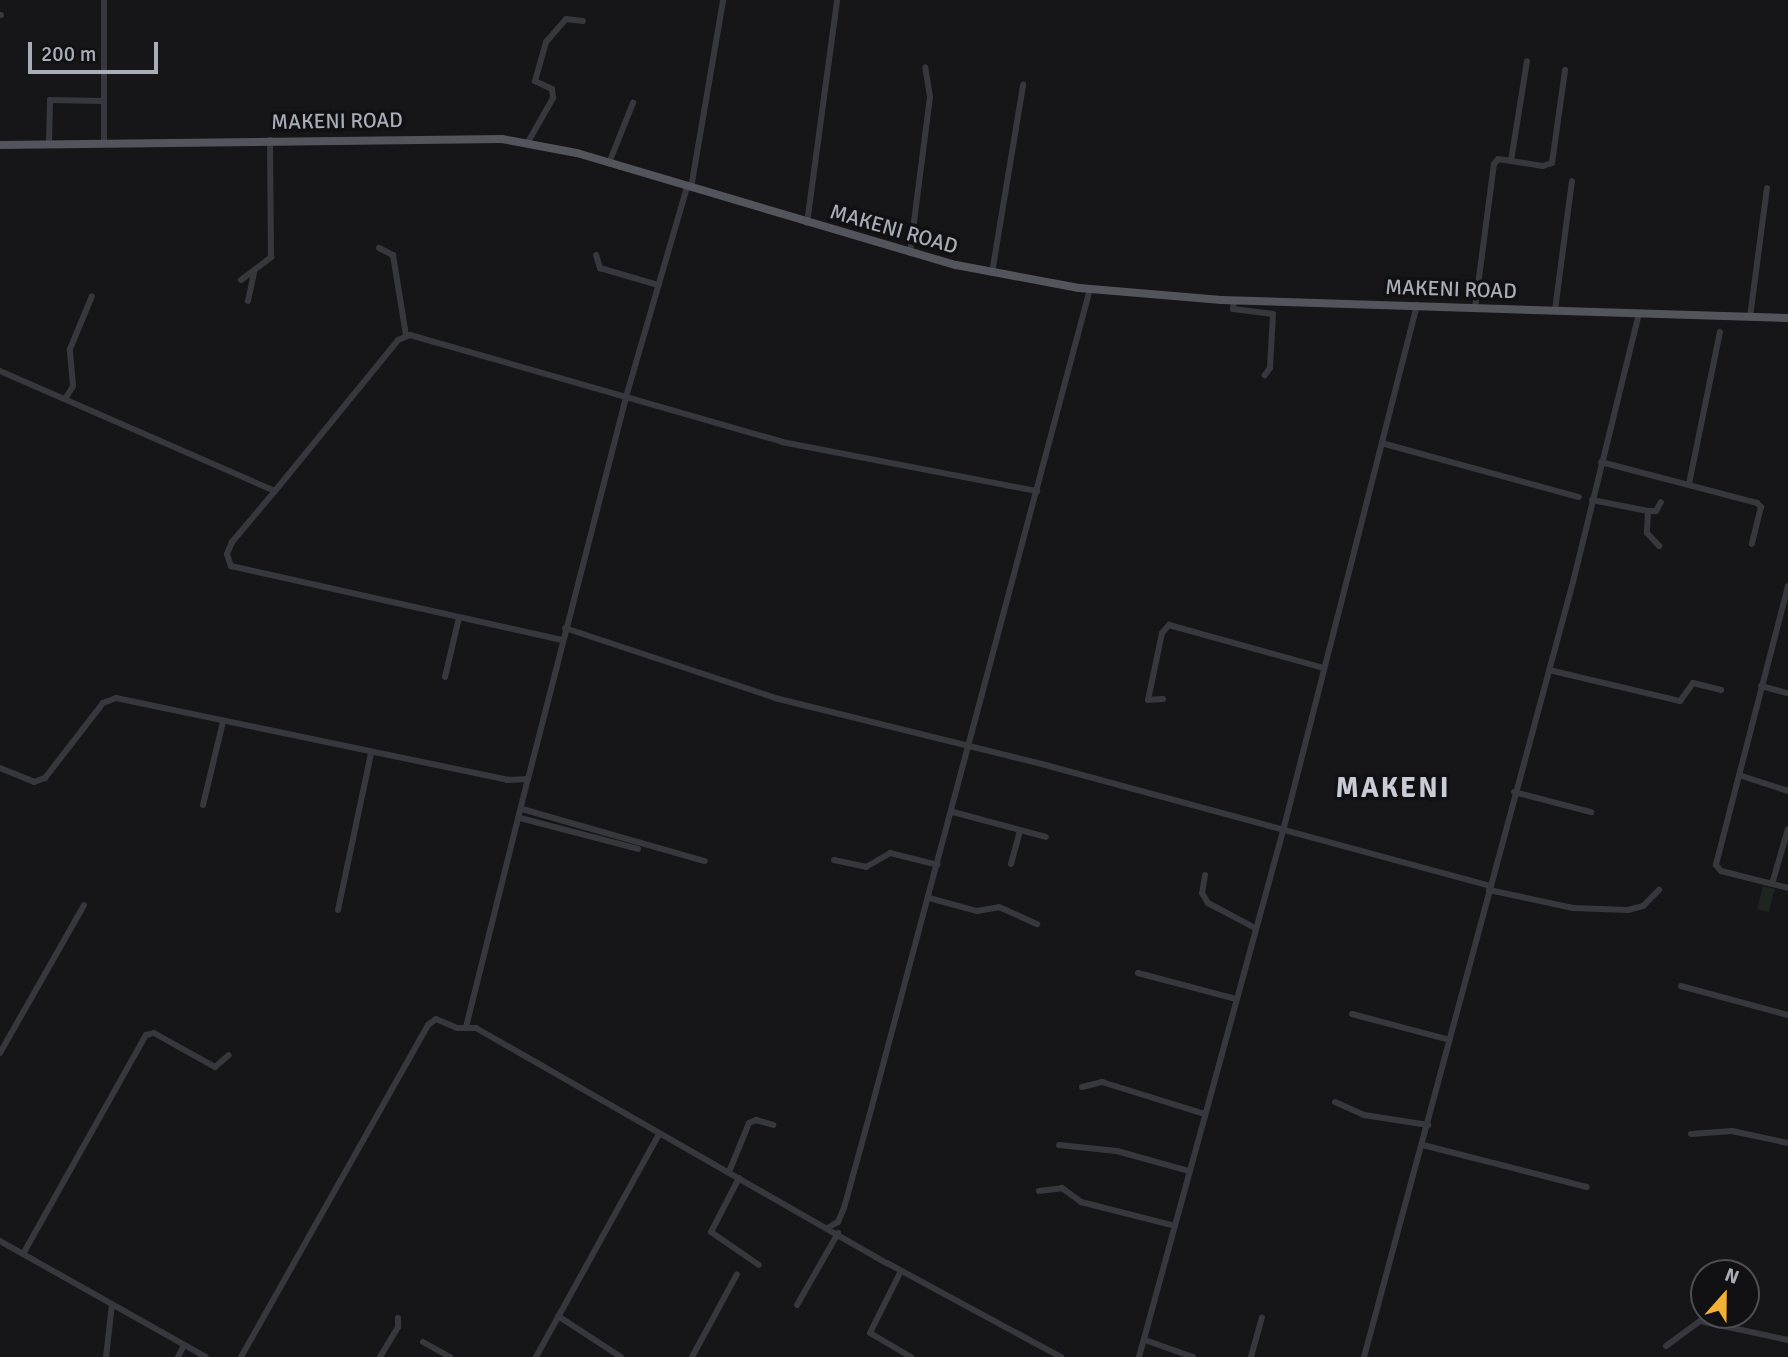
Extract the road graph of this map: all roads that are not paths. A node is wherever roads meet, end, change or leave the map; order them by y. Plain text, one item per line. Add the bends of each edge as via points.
1 (723, 0) edge
2 (837, 0) edge
3 (104, 1) edge
4 (583, 21) dead end
5 (1527, 61) dead end
6 (925, 67) dead end
7 (1565, 70) dead end
8 (1023, 85) dead end
9 (104, 101) junction
10 (633, 103) dead end
11 (270, 140) junction
12 (528, 142) junction
13 (104, 143) junction
14 (49, 144) junction
15 (0, 145) edge
16 (1511, 161) junction
17 (609, 163) junction
18 (1572, 181) dead end
19 (689, 188) junction
20 (1767, 188) dead end
21 (807, 223) junction
22 (379, 248) dead end
23 (910, 253) junction
24 (596, 255) dead end
25 (254, 273) junction
26 (992, 273) junction
27 (241, 280) dead end
28 (658, 285) junction
29 (1090, 289) junction
30 (92, 296) dead end
31 (1234, 300) junction
32 (248, 301) dead end
33 (1417, 305) junction
34 (1475, 308) junction
35 (1555, 310) junction
36 (1639, 313) junction
37 (1750, 317) junction
38 (1788, 318) edge
39 (1720, 332) dead end
40 (406, 335) junction
41 (0, 371) edge
42 (1265, 375) dead end
43 (626, 397) junction
44 (65, 399) junction
45 (1385, 444) junction
46 (1601, 462) junction
47 (1689, 484) junction
48 (275, 491) junction
49 (1037, 491) junction
50 (1579, 497) dead end
51 (1592, 500) junction
52 (1661, 502) dead end
53 (1648, 511) junction
54 (1752, 544) dead end
55 (1659, 546) dead end
56 (1788, 586) edge
57 (459, 618) junction
58 (565, 628) junction
59 (561, 640) junction
60 (1324, 668) junction
61 (1549, 670) junction
62 (444, 677) dead end
63 (1761, 686) junction
64 (1721, 690) dead end
65 (1788, 693) edge
66 (1163, 699) dead end
67 (223, 722) junction
68 (970, 749) junction
69 (371, 753) junction
70 (0, 768) edge
71 (1739, 775) junction
72 (528, 779) junction
73 (1788, 791) edge
74 (1514, 792) junction
75 (203, 805) dead end
76 (522, 809) junction
77 (953, 812) junction
78 (1591, 812) dead end
79 (520, 818) junction
80 (1788, 829) edge
81 (1020, 830) junction
82 (1283, 831) junction
83 (1046, 837) dead end
84 (638, 849) dead end
85 (705, 860) dead end
86 (834, 860) dead end
87 (938, 864) junction
88 (1011, 864) dead end
89 (1205, 876) dead end
90 (1772, 884) junction
91 (1489, 888) junction
92 (1788, 888) edge
93 (1659, 890) dead end
94 (929, 898) junction
95 (84, 905) dead end
96 (338, 910) dead end
97 (1037, 924) dead end
98 (1255, 928) junction
99 (1138, 973) dead end
100 (1681, 986) dead end
101 (1236, 999) junction
102 (1352, 1014) dead end
103 (1788, 1015) edge
104 (466, 1027) junction
105 (1450, 1040) junction
106 (0, 1053) edge
107 (229, 1055) dead end
108 (1082, 1087) dead end
109 (1335, 1102) dead end
110 (1205, 1114) junction
111 (773, 1125) dead end
112 (1428, 1125) junction
113 (659, 1134) junction
114 (1690, 1134) dead end
115 (1788, 1143) edge
116 (1059, 1145) dead end
117 (1423, 1145) junction
118 (1189, 1171) junction
119 (729, 1172) junction
120 (739, 1178) junction
121 (1587, 1187) dead end
122 (1039, 1191) dead end
123 (1175, 1226) junction
124 (829, 1227) junction
125 (838, 1233) junction
126 (0, 1241) edge
127 (23, 1254) junction
128 (759, 1265) dead end
129 (901, 1271) junction
130 (737, 1274) dead end
131 (112, 1304) junction
132 (797, 1305) dead end
133 (558, 1316) junction
134 (1262, 1317) dead end
135 (398, 1318) dead end
136 (1145, 1340) junction
137 (1788, 1340) edge
138 (423, 1342) dead end
139 (184, 1345) junction
140 (1667, 1346) dead end
141 (106, 1357) edge
142 (178, 1357) edge
143 (206, 1357) edge
144 (241, 1357) edge
145 (380, 1357) edge
146 (450, 1357) edge
147 (536, 1357) edge
148 (621, 1357) edge
149 (692, 1357) edge
150 (911, 1357) edge
151 (1061, 1357) edge
152 (1139, 1357) edge
153 (1192, 1357) edge
154 (1251, 1357) edge
155 (1364, 1357) edge

1 - 19 street
2 - 21 street
3 - 9 street
4 - 12 street via 566,19 543,48 535,81 552,89 553,98
5 - 16 street
6 - 23 street via 930,97
7 - 16 street via 1552,163
8 - 26 street
9 - 13 street
9 - 14 street via 50,100
10 - 17 street
11 - 12 main road, MAKENI ROAD via 473,137
11 - 13 main road, MAKENI ROAD
11 - 25 street via 271,254
12 - 17 main road, MAKENI ROAD
13 - 14 main road, MAKENI ROAD
14 - 15 main road, MAKENI ROAD
16 - 34 street via 1498,159 1494,164
17 - 19 main road, MAKENI ROAD
18 - 35 street
19 - 21 main road, MAKENI ROAD
19 - 28 street
20 - 37 street
21 - 23 main road, MAKENI ROAD
22 - 40 street via 393,255
23 - 26 main road, MAKENI ROAD
24 - 28 street via 600,268
25 - 27 street
25 - 32 street
26 - 29 main road, MAKENI ROAD
28 - 43 street
29 - 31 main road, MAKENI ROAD
29 - 49 street
30 - 44 street via 71,349 73,386
31 - 33 main road, MAKENI ROAD
31 - 42 street via 1233,309 1273,313 1270,368
33 - 34 main road, MAKENI ROAD
33 - 45 street
34 - 35 main road, MAKENI ROAD
35 - 36 main road, MAKENI ROAD
36 - 37 main road, MAKENI ROAD
36 - 46 street
37 - 38 main road, MAKENI ROAD
39 - 47 street
40 - 43 street
40 - 48 street
41 - 44 street
43 - 49 street via 782,442
43 - 58 street
44 - 48 street
45 - 50 street
45 - 60 street
46 - 47 street
46 - 51 street
47 - 54 street via 1760,505
48 - 57 street via 232,542 227,554 231,566
49 - 68 street
51 - 53 street
51 - 61 street
52 - 53 street via 1656,510
53 - 55 street via 1648,534
56 - 63 street
57 - 59 street
57 - 62 street
58 - 59 street
58 - 68 street via 775,698
59 - 72 street
60 - 66 street via 1169,625 1162,633 1148,700
60 - 82 street
61 - 64 street via 1680,701 1693,683
61 - 74 street
63 - 65 street
63 - 71 street
67 - 69 street
67 - 70 street via 111,698 45,778 34,782
67 - 75 street
68 - 77 street
68 - 82 street
69 - 72 street via 507,780
69 - 96 street
71 - 73 street
71 - 90 street via 1716,865 1721,871
72 - 76 street
74 - 78 street
74 - 91 street
76 - 79 street
76 - 85 street
77 - 81 street
77 - 87 street
79 - 84 street
79 - 104 street
80 - 90 street
81 - 83 street
81 - 88 street
82 - 91 street
82 - 98 street
86 - 87 street via 866,867 890,853
87 - 94 street
89 - 98 street via 1202,893 1208,903
90 - 92 street
91 - 93 street via 1573,908 1628,910 1643,906
91 - 105 street
94 - 97 street via 977,911 999,907
94 - 124 street via 844,1208 838,1222
95 - 106 street
98 - 101 street
99 - 101 street
100 - 103 street
101 - 110 street
102 - 105 street
104 - 113 street via 476,1028
104 - 144 street via 436,1019 428,1025
105 - 112 street
107 - 127 street via 215,1067 154,1033 146,1035
108 - 110 street via 1102,1083
109 - 112 street via 1364,1115
110 - 118 street
111 - 119 street via 756,1120 749,1124
112 - 117 street
113 - 119 street
113 - 133 street
114 - 115 street via 1731,1131
116 - 118 street via 1108,1149
117 - 121 street
117 - 155 street
118 - 123 street
119 - 120 street
120 - 124 street
120 - 128 street via 711,1233
122 - 123 street via 1062,1188 1081,1202
123 - 136 street
124 - 125 street
125 - 129 street
125 - 132 street
126 - 127 street
127 - 131 street
129 - 150 street via 870,1333
129 - 151 street
130 - 149 street
131 - 139 street
131 - 141 street
133 - 147 street
133 - 148 street
134 - 154 street
135 - 145 street via 398,1327
136 - 152 street
136 - 153 street
137 - 140 street via 1700,1321
138 - 146 street
139 - 142 street
139 - 143 street

